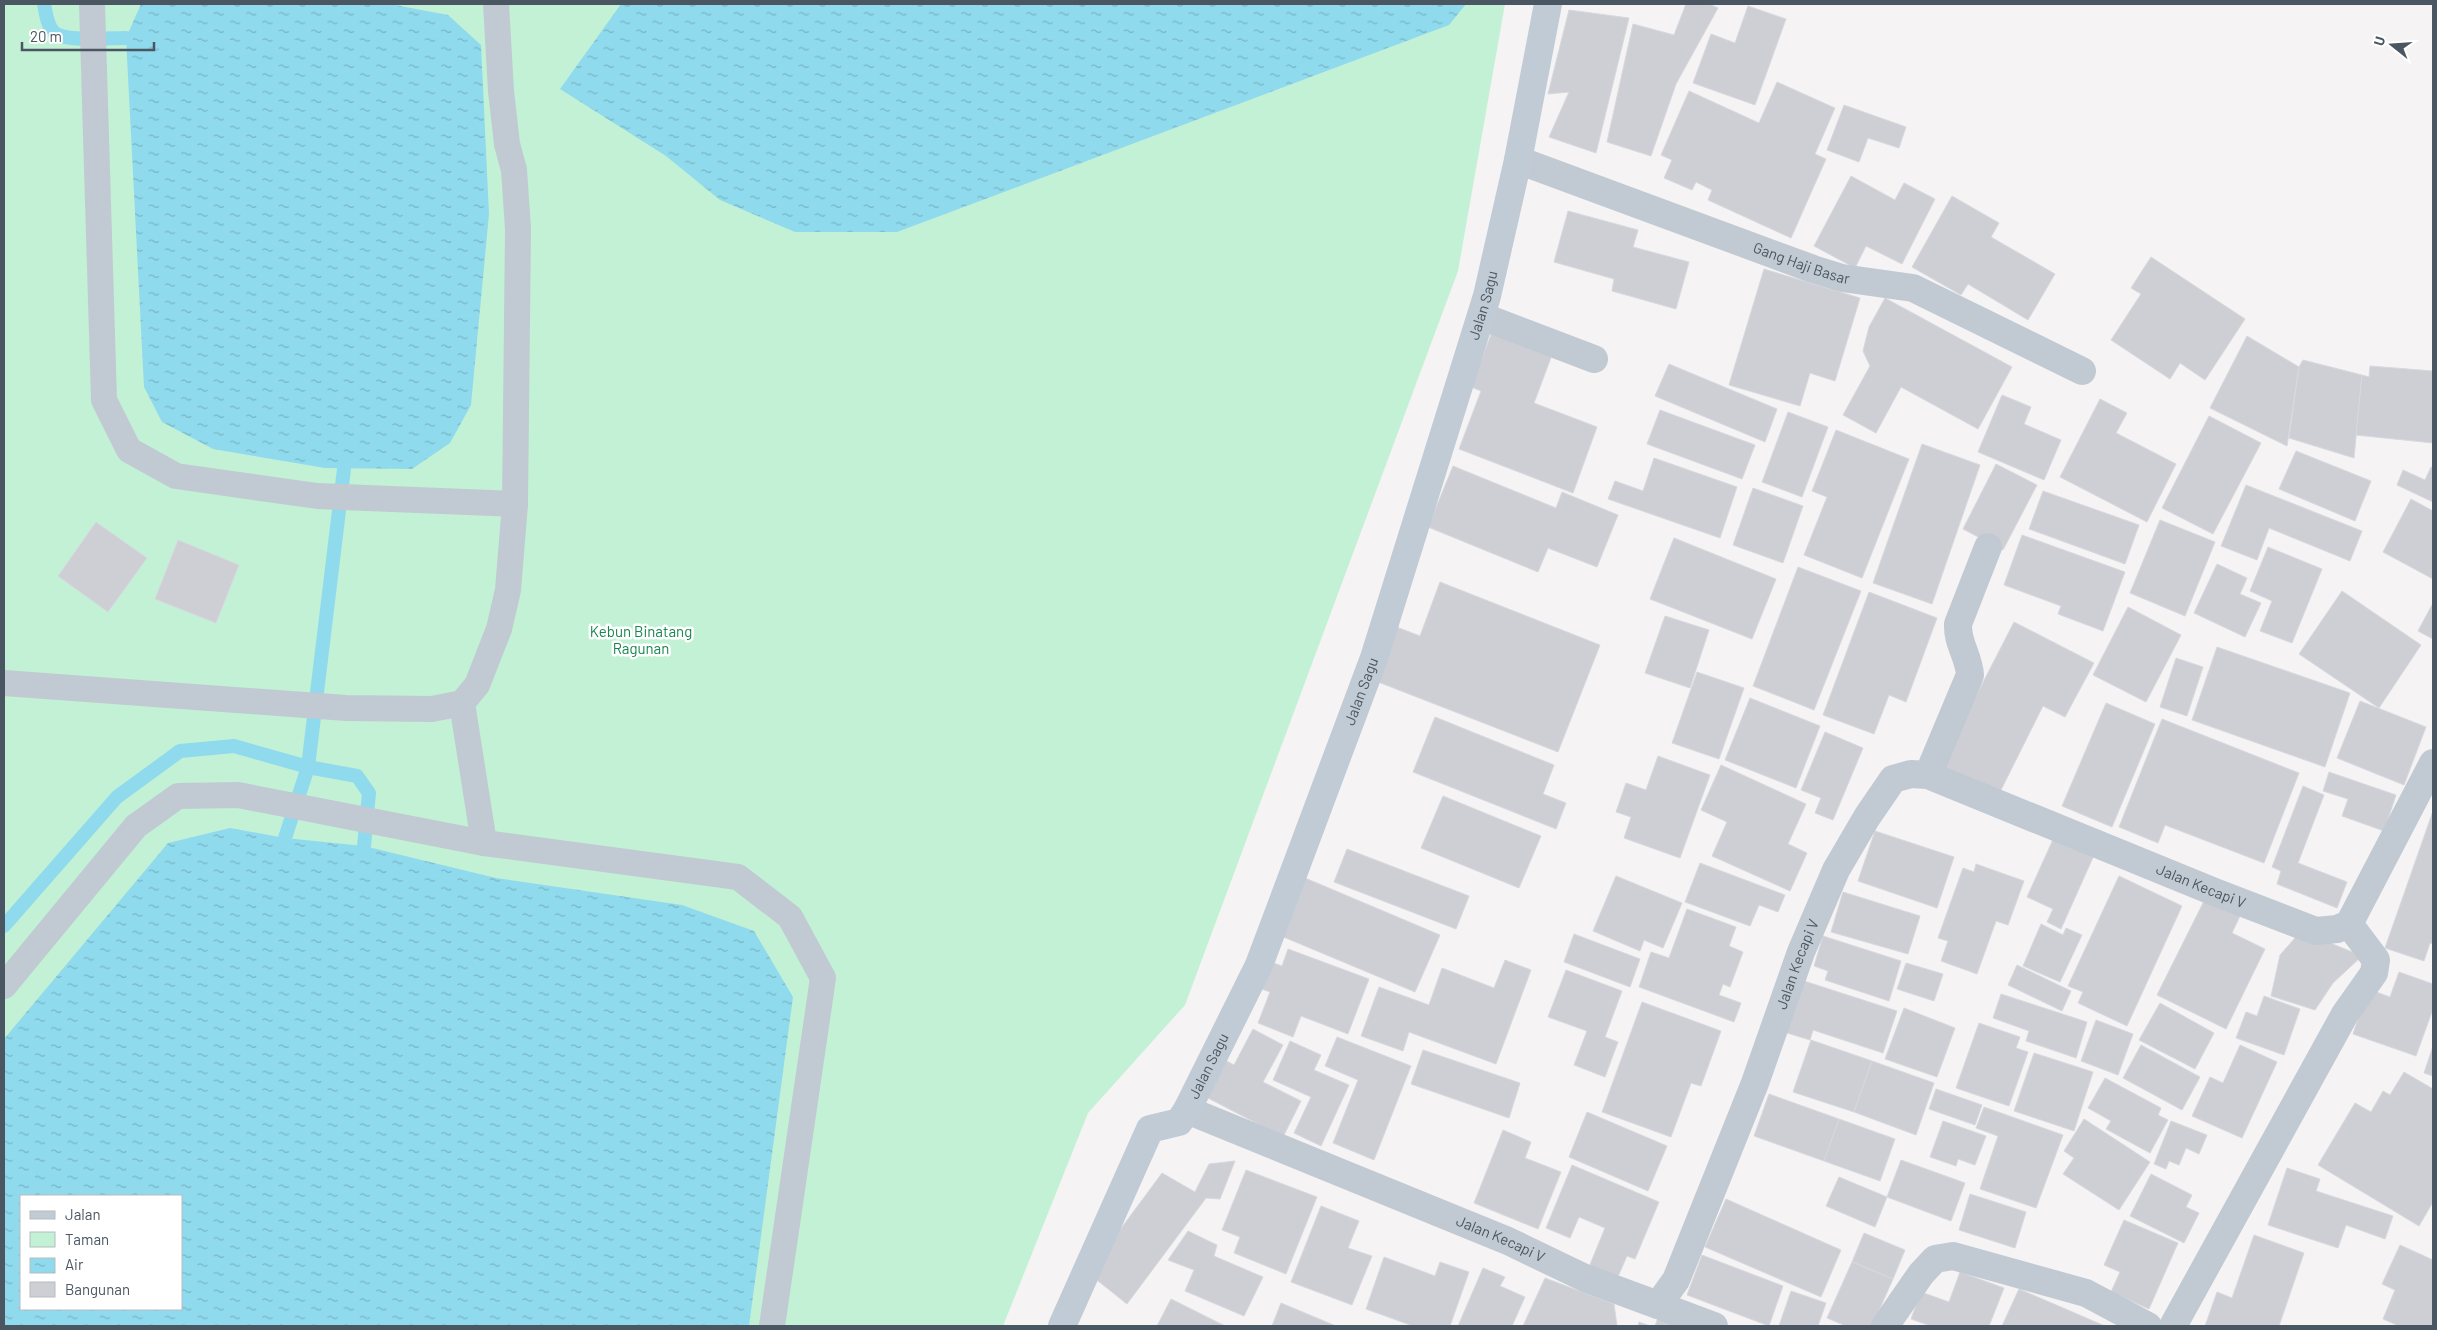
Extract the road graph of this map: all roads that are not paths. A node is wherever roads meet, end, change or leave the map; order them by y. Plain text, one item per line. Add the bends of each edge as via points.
1 (1548, 4) edge
2 (488, 6) edge
3 (92, 12) edge
4 (1518, 160) junction
5 (1481, 316) junction
6 (1594, 359) dead end
7 (2082, 372) dead end
8 (515, 504) junction
9 (1988, 548) dead end
10 (4, 683) edge
11 (462, 703) junction
12 (2433, 763) edge
13 (1928, 775) junction
14 (484, 843) junction
15 (2349, 924) junction
16 (4, 986) edge
17 (1187, 1110) junction
18 (1658, 1305) junction
19 (772, 1326) edge
20 (1062, 1326) edge
21 (1714, 1326) edge
22 (1885, 1326) edge
23 (2148, 1326) edge
24 (2173, 1326) edge

1 - 4 street, Jalan Sagu
2 - 8 lane via 507,144 514,170 518,229
3 - 8 lane via 104,400 129,450 176,476 317,496
4 - 5 street, Jalan Sagu
4 - 7 street, Gang Haji Basar via 1813,269 1842,278 1914,288
5 - 6 street
5 - 17 street, Jalan Sagu via 1374,658 1349,726 1259,965
8 - 11 lane via 508,590 499,630 477,686
9 - 13 street via 1958,624 1958,635 1970,675
10 - 11 lane via 346,708 432,709
11 - 14 lane
12 - 15 street
13 - 15 street, Jalan Kecapi V via 2316,931
13 - 18 street, Jalan Kecapi V via 1911,774 1893,779 1836,870 1801,952 1755,1083 1676,1280
14 - 16 lane via 238,795 178,796 136,826
14 - 19 lane via 738,877 790,918 823,978
15 - 24 street via 2376,960 2374,973 2345,1014
17 - 18 street, Jalan Kecapi V via 1508,1241 1586,1278
17 - 20 street, Jalan Sagu via 1179,1122 1150,1129
18 - 21 street
22 - 23 street via 1935,1259 1953,1256 2086,1293

